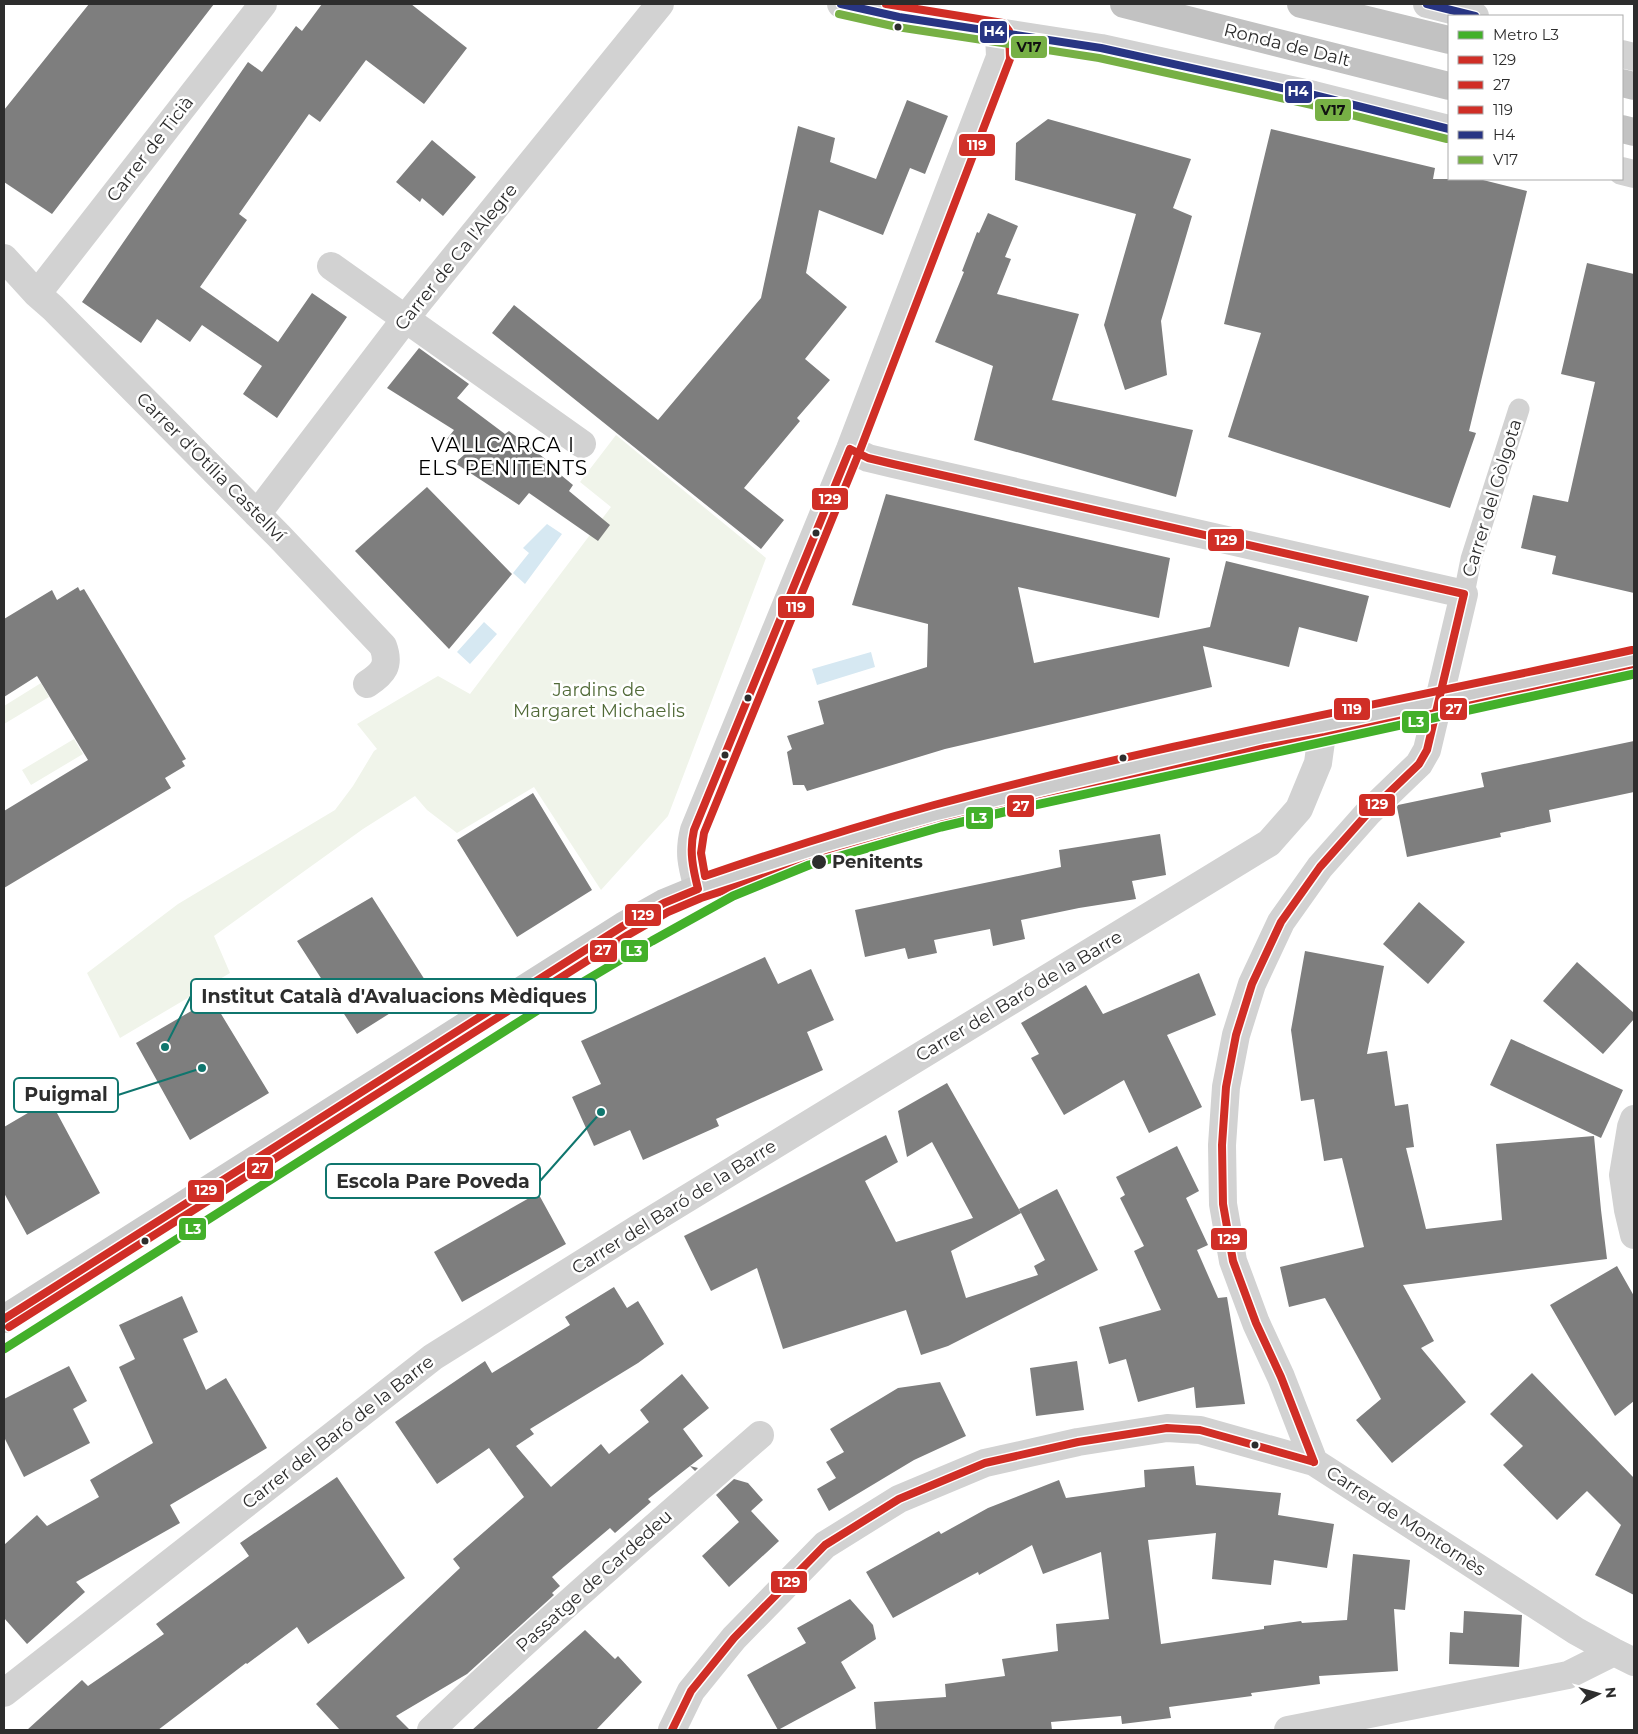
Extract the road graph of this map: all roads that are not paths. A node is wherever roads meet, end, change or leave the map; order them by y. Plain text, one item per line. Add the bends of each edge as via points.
1 (263, 4) edge
2 (660, 4) edge
3 (840, 4) edge
4 (1124, 4) edge
5 (1301, 4) edge
6 (1427, 4) edge
7 (1471, 15) edge
8 (998, 32) junction
9 (1448, 40) edge
10 (1448, 86) edge
11 (1448, 129) edge
12 (4, 258) edge
13 (331, 266) dead end
14 (37, 294) junction
15 (405, 319) junction
16 (1518, 409) dead end
17 (582, 444) dead end
18 (850, 449) junction
19 (257, 514) junction
20 (1464, 594) junction
21 (1634, 660) edge
22 (367, 684) dead end
23 (1437, 703) junction
24 (1323, 727) junction
25 (698, 889) junction
26 (1634, 1119) edge
27 (1634, 1235) edge
28 (4, 1319) edge
29 (760, 1436) dead end
30 (1314, 1462) junction
31 (1624, 1657) edge
32 (4, 1693) edge
33 (431, 1730) edge
34 (672, 1730) edge
35 (1288, 1730) edge

1 - 14 street, Carrer de Ticià
2 - 15 street, Carrer de Ca l'Alegre
3 - 8 street
4 - 10 highway, Ronda de Dalt
5 - 9 highway
6 - 7 street
8 - 11 street via 1101,48
8 - 18 street via 1000,57
12 - 14 street, Carrer d'Otília Castellví
13 - 15 street
14 - 19 street, Carrer d'Otília Castellví
15 - 17 street
15 - 19 street, Carrer de Ca l'Alegre
16 - 20 street, Carrer del Gòlgota via 1471,559
18 - 20 street via 868,458 893,464
18 - 25 street via 694,830 690,846
19 - 22 street, Carrer d'Otília Castellví via 383,646 386,654 384,670
20 - 23 street, Carrer del Gòlgota
21 - 23 main road
23 - 24 main road
23 - 30 street, Carrer del Gòlgota via 1427,750 1419,764 1368,813 1320,868 1281,922 1252,984 1236,1035 1226,1087 1222,1145 1223,1204 1233,1261
24 - 25 main road via 938,814 827,846
24 - 32 street, Carrer del Baró de la Barre via 1318,763 1299,809 1269,843 433,1357
25 - 28 main road via 623,926
26 - 27 street via 1623,1175
29 - 33 street, Passatge de Cardedeu via 599,1576
30 - 31 street, Carrer de Montornès via 1576,1631
30 - 34 street, Carrer de Montornès via 1200,1430 1167,1428 1078,1442 985,1462 899,1499 825,1545 734,1638 692,1691
31 - 35 street via 1568,1675

